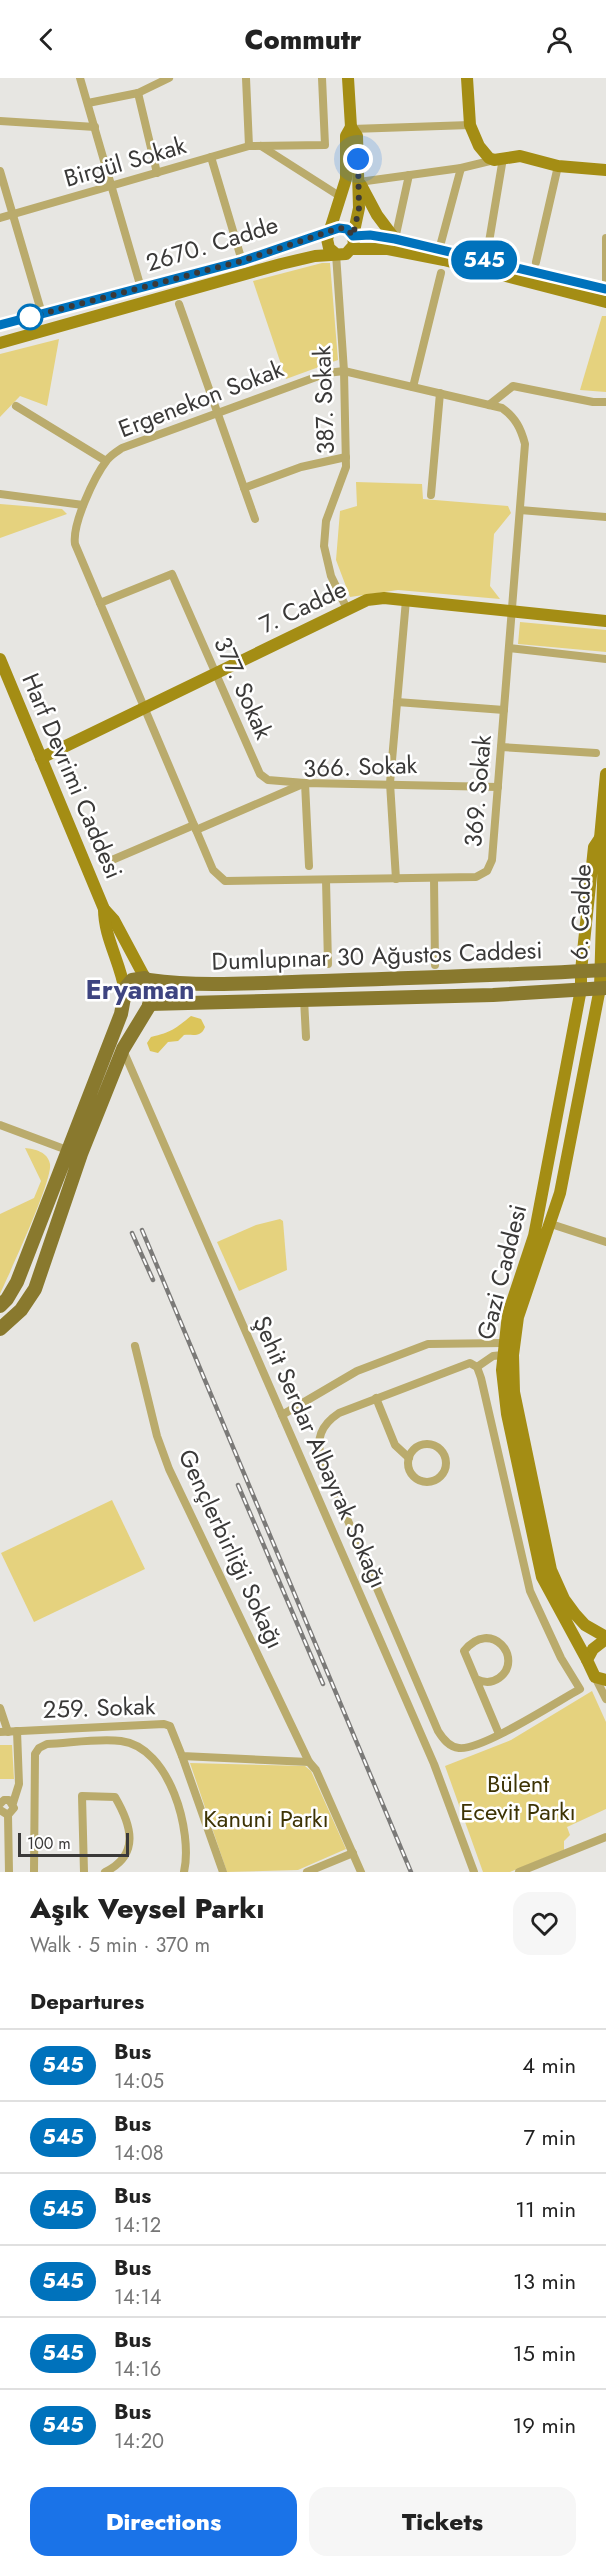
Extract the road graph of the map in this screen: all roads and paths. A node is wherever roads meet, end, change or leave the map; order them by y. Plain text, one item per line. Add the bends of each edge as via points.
1 (80, 78) edge
2 (169, 78) edge
3 (246, 78) edge
4 (322, 78) edge
5 (348, 78) edge
6 (466, 78) edge
7 (138, 93) junction
8 (88, 103) junction
9 (0, 121) edge
10 (470, 125) junction
11 (95, 127) junction
12 (352, 128) junction
13 (249, 146) junction
14 (261, 146) junction
15 (212, 157) junction
16 (499, 159) junction
17 (558, 166) junction
18 (462, 168) junction
19 (606, 170) edge
20 (0, 171) edge
21 (157, 173) junction
22 (409, 175) junction
23 (359, 182) junction
24 (111, 186) junction
25 (341, 197) junction
26 (13, 214) junction
27 (0, 218) edge
28 (331, 232) junction
29 (353, 236) junction
30 (606, 238) edge
31 (395, 239) junction
32 (352, 249) junction
33 (439, 250) junction
34 (336, 254) junction
35 (486, 260) junction
36 (242, 261) junction
37 (536, 262) dead end
38 (441, 273) dead end
39 (141, 288) junction
40 (606, 289) edge
41 (606, 302) edge
42 (178, 304) dead end
43 (42, 314) junction
44 (0, 325) edge
45 (0, 343) edge
46 (344, 371) junction
47 (413, 387) junction
48 (440, 393) junction
49 (606, 402) edge
50 (489, 405) junction
51 (16, 406) dead end
52 (502, 408) joint
53 (218, 413) junction
54 (346, 458) junction
55 (106, 461) junction
56 (244, 488) junction
57 (0, 494) edge
58 (431, 495) dead end
59 (83, 505) junction
60 (520, 510) junction
61 (606, 517) edge
62 (255, 519) dead end
63 (406, 600) junction
64 (100, 603) junction
65 (347, 609) junction
66 (512, 611) junction
67 (606, 621) edge
68 (509, 648) junction
69 (0, 659) edge
70 (606, 659) edge
71 (214, 673) junction
72 (397, 702) junction
73 (144, 707) junction
74 (504, 710) junction
75 (501, 747) junction
76 (596, 753) dead end
77 (41, 758) junction
78 (606, 774) edge
79 (305, 783) junction
80 (390, 783) junction
81 (498, 787) junction
82 (195, 828) junction
83 (600, 838) junction
84 (112, 860) dead end
85 (309, 866) dead end
86 (434, 878) junction
87 (396, 879) junction
88 (326, 880) junction
89 (104, 909) junction
90 (328, 964) dead end
91 (435, 964) dead end
92 (603, 970) edge
93 (581, 971) junction
94 (147, 979) junction
95 (603, 988) edge
96 (581, 989) junction
97 (125, 994) junction
98 (304, 999) junction
99 (149, 1004) junction
100 (306, 1036) dead end
101 (123, 1049) junction
102 (0, 1125) edge
103 (66, 1150) junction
104 (81, 1154) junction
105 (543, 1190) junction
106 (560, 1193) junction
107 (551, 1224) junction
108 (606, 1242) edge
109 (0, 1306) edge
110 (0, 1329) edge
111 (135, 1346) dead end
112 (506, 1351) junction
113 (477, 1367) junction
114 (376, 1398) junction
115 (282, 1415) junction
116 (409, 1458) junction
117 (606, 1638) edge
118 (587, 1660) junction
119 (601, 1678) edge
120 (476, 1679) junction
121 (606, 1700) edge
122 (0, 1708) edge
123 (8, 1732) edge
124 (499, 1734) junction
125 (182, 1756) junction
126 (309, 1762) junction
127 (13, 1803) junction
128 (0, 1804) edge
129 (4, 1812) edge
130 (4, 1828) edge
131 (606, 1837) edge
132 (352, 1853) junction
133 (9, 1872) edge
134 (34, 1872) edge
135 (84, 1872) edge
136 (105, 1872) edge
137 (184, 1872) edge
138 (223, 1872) edge
139 (307, 1872) edge
140 (361, 1872) edge
141 (474, 1872) edge
142 (519, 1872) edge

1 - 8 street
2 - 7 street
3 - 13 street
4 - 14 street, Birgül Sokak via 325,145
5 - 12 main road
6 - 10 main road
7 - 8 street
7 - 21 street
8 - 11 street
9 - 11 street
10 - 12 street
10 - 16 main road via 483,154
11 - 24 street
12 - 23 main road via 357,136
12 - 25 main road via 346,136 346,179
13 - 14 street, Birgül Sokak
13 - 15 street, Birgül Sokak
14 - 25 street
15 - 21 street, Birgül Sokak
15 - 36 street
16 - 17 main road via 520,156
16 - 18 street
16 - 35 street
17 - 19 main road
17 - 37 street
18 - 22 street
18 - 33 street
20 - 26 street
21 - 24 street, Birgül Sokak
22 - 23 street
22 - 31 street
23 - 29 main road
23 - 31 main road via 376,215
24 - 26 street, Birgül Sokak
24 - 39 street
25 - 28 main road
26 - 27 street, Birgül Sokak
26 - 43 street
28 - 29 main road via 343,228
28 - 34 main road via 327,244
28 - 36 main road, 2670. Cadde
29 - 31 main road
29 - 32 main road
30 - 40 street
31 - 33 main road
32 - 34 main road
32 - 41 main road via 388,249 444,260
33 - 35 main road
34 - 45 main road, 2670. Cadde via 281,264
34 - 46 street, 387. Sokak
35 - 40 main road
36 - 39 main road, 2670. Cadde
38 - 47 street
39 - 43 main road, 2670. Cadde
42 - 53 street
43 - 44 main road, 2670. Cadde
46 - 47 street, Ergenekon Sokak
46 - 53 street, Ergenekon Sokak via 327,373
46 - 54 street, 387. Sokak
47 - 48 street, Ergenekon Sokak
48 - 50 street, Ergenekon Sokak
48 - 58 street
49 - 50 street via 513,386
50 - 52 street, Ergenekon Sokak
51 - 55 street
52 - 60 street, 369. Sokak via 518,423 525,444
53 - 55 street, Ergenekon Sokak via 122,448
53 - 56 street
54 - 56 street via 301,467
54 - 65 street, 387. Sokak via 326,521 324,546 331,576
55 - 59 street, Ergenekon Sokak
56 - 62 street
57 - 59 street
59 - 64 street, Ergenekon Sokak via 75,544
60 - 61 street
60 - 66 street, 369. Sokak
63 - 65 main road, 7. Cadde via 367,600
63 - 66 main road, 7. Cadde
63 - 72 street
64 - 71 street, 377. Sokak via 172,574
64 - 73 street, Ergenekon Sokak
65 - 71 main road, 7. Cadde
66 - 67 main road, 7. Cadde
66 - 68 street, 369. Sokak
68 - 70 street
68 - 74 street, 369. Sokak
69 - 77 main road, Harf Devrimi Caddesi
71 - 73 main road, 7. Cadde
71 - 79 street, 377. Sokak via 260,774 268,780
72 - 74 street
72 - 80 street
73 - 77 main road, 7. Cadde
73 - 82 street, 369. Sokak
74 - 75 street, 369. Sokak
75 - 76 street
75 - 81 street, 369. Sokak
77 - 89 main road, Harf Devrimi Caddesi
78 - 83 main road, 6. Cadde
79 - 80 street, 366. Sokak
79 - 82 street, 366. Sokak
79 - 85 street
80 - 81 street, 366. Sokak
80 - 87 street
81 - 86 street, 369. Sokak via 492,860 487,871 476,877
82 - 84 street, 366. Sokak
82 - 88 street, 369. Sokak via 220,879
83 - 92 main road, 6. Cadde via 604,848
83 - 93 main road, 6. Cadde via 594,847
86 - 87 street, 369. Sokak
86 - 91 street
87 - 88 street, 369. Sokak
88 - 90 street
89 - 94 main road, Harf Devrimi Caddesi
89 - 97 main road, Harf Devrimi Caddesi via 104,924 120,965
92 - 93 main road, Dumlupınar 30 Ağustos Caddesi
92 - 95 main road, 6. Cadde
93 - 94 main road, Dumlupınar 30 Ağustos Caddesi via 493,977 198,984
93 - 96 main road, 6. Cadde
94 - 97 main road via 132,980
94 - 99 main road via 155,993
95 - 96 main road, Dumlupınar 30 Ağustos Caddesi
95 - 106 main road, Gazi Caddesi
96 - 98 main road, Dumlupınar 30 Ağustos Caddesi
96 - 105 main road, Gazi Caddesi
97 - 99 main road via 135,1006
97 - 103 main road via 121,1014
98 - 99 main road, Dumlupınar 30 Ağustos Caddesi
98 - 100 street
99 - 101 main road
101 - 104 main road
101 - 115 street, Şehit Serdar Albayrak Sokağı
102 - 103 street
103 - 104 main road
103 - 109 main road via 17,1282
104 - 110 main road via 35,1289 21,1310
105 - 106 main road
105 - 112 main road, Gazi Caddesi via 534,1236 508,1314
106 - 107 main road, Gazi Caddesi
107 - 108 street
107 - 112 main road, Gazi Caddesi
111 - 126 street, Gençlerbirliği Sokağı via 169,1469
112 - 113 street
112 - 115 street via 428,1344 357,1371
112 - 117 main road, Gazi Caddesi via 551,1570 560,1593 575,1614
112 - 118 main road, Gazi Caddesi via 505,1400 539,1566 545,1587
113 - 114 street via 465,1364
113 - 124 street via 530,1591 580,1689
114 - 116 street via 395,1445
114 - 124 street via 329,1420 318,1439 322,1460 438,1731 450,1745 459,1748
115 - 141 street, Şehit Serdar Albayrak Sokağı via 434,1764
116 - 116 street via 410,1471 425,1482 437,1479 445,1469 445,1457 432,1445 416,1448
117 - 118 main road via 593,1648
118 - 119 main road, Gazi Caddesi
119 - 121 street
120 - 120 street via 464,1651 477,1639 497,1640 508,1657 506,1671 489,1682
120 - 124 street
122 - 123 street
123 - 125 street, 259. Sokak via 164,1724 170,1726
123 - 127 street via 18,1784
125 - 126 street
125 - 138 street
126 - 132 street
127 - 128 street via 7,1799
127 - 129 street via 14,1810
129 - 130 street
130 - 133 street
131 - 142 street
132 - 139 street
132 - 140 street
134 - 137 street via 35,1754 39,1748 47,1744 122,1741 147,1754 169,1783 182,1820
135 - 136 street via 82,1796 116,1797 127,1822 129,1847 118,1865

